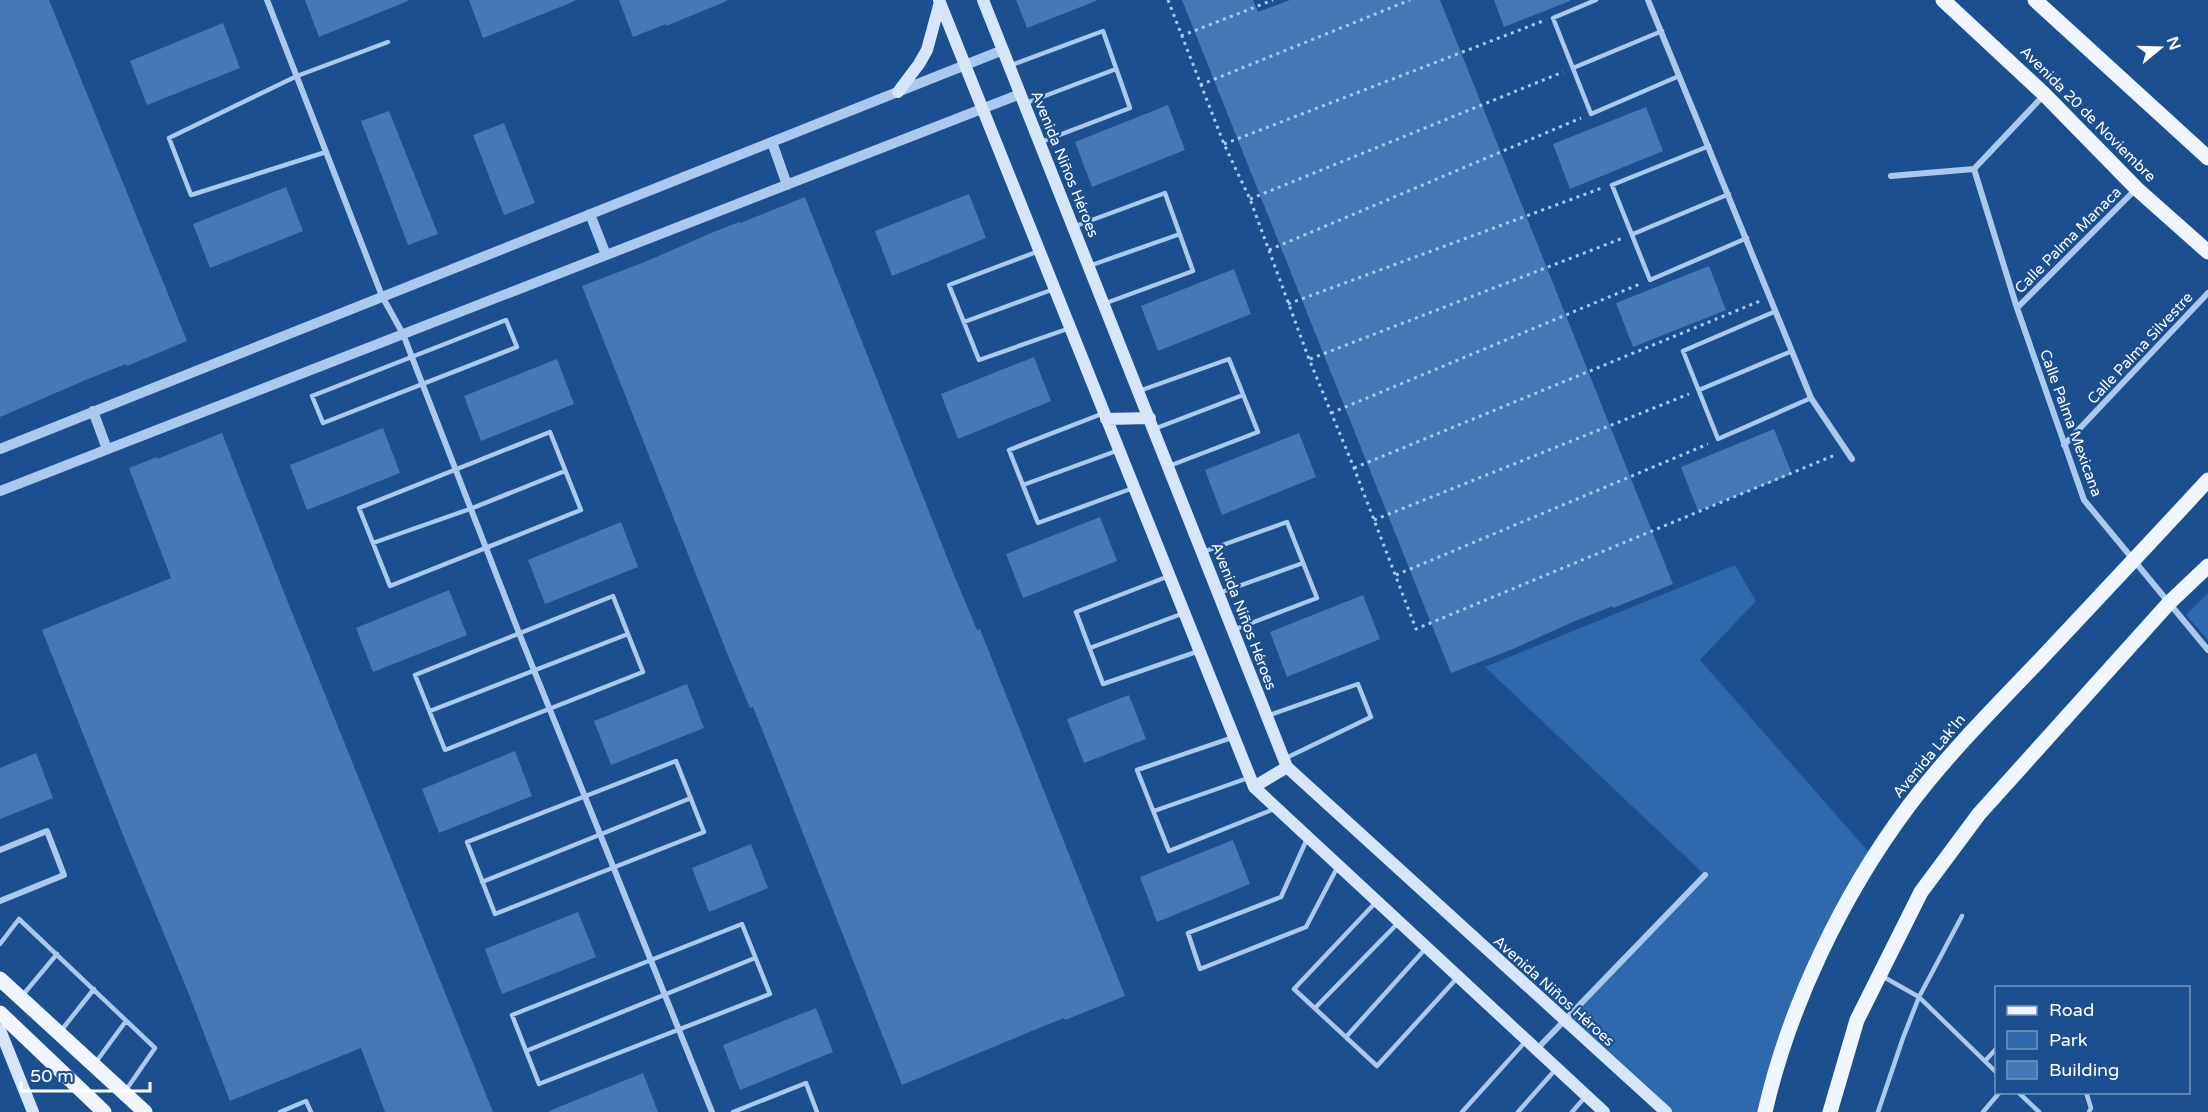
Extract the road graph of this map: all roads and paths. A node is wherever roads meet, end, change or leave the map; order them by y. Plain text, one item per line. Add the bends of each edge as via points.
1 (267, 0) edge
2 (983, 0) edge
3 (1168, 0) edge
4 (1273, 0) edge
5 (1410, 0) edge
6 (1596, 0) edge
7 (1648, 0) edge
8 (1943, 0) edge
9 (2035, 0) edge
10 (939, 1) edge
11 (1553, 18) junction
12 (1662, 31) junction
13 (1181, 36) junction
14 (388, 42) dead end
15 (1003, 50) junction
16 (965, 66) junction
17 (1009, 66) junction
18 (1573, 68) junction
19 (1116, 69) junction
20 (297, 76) junction
21 (1679, 76) junction
22 (1200, 86) junction
23 (898, 92) junction
24 (2044, 94) junction
25 (1022, 99) junction
26 (982, 109) junction
27 (1591, 114) junction
28 (772, 142) junction
29 (1040, 142) junction
30 (1224, 144) junction
31 (1709, 146) junction
32 (326, 152) junction
33 (2208, 158) edge
34 (1974, 170) junction
35 (1892, 176) dead end
36 (1612, 184) junction
37 (787, 185) junction
38 (2137, 189) junction
39 (1729, 194) junction
40 (1250, 199) junction
41 (590, 214) junction
42 (1073, 227) junction
43 (1180, 234) junction
44 (1633, 234) junction
45 (1747, 238) junction
46 (1269, 250) junction
47 (1039, 251) junction
48 (2208, 252) edge
49 (606, 255) junction
50 (1089, 266) junction
51 (1650, 279) junction
52 (1054, 289) junction
53 (2208, 294) edge
54 (382, 296) junction
55 (1770, 296) junction
56 (1104, 303) junction
57 (1288, 304) junction
58 (2017, 308) junction
59 (1776, 311) junction
60 (964, 322) junction
61 (1070, 328) junction
62 (403, 334) junction
63 (1792, 351) junction
64 (412, 357) junction
65 (1309, 359) junction
66 (422, 384) junction
67 (1699, 390) junction
68 (1139, 392) junction
69 (1244, 395) junction
70 (1811, 398) junction
71 (93, 411) junction
72 (1330, 414) junction
73 (1105, 416) junction
74 (1152, 424) junction
75 (1718, 440) junction
76 (2064, 445) junction
77 (0, 448) edge
78 (107, 449) junction
79 (1119, 450) junction
80 (1845, 451) junction
81 (1852, 459) dead end
82 (1169, 466) junction
83 (1354, 468) junction
84 (455, 469) junction
85 (565, 471) junction
86 (2208, 480) edge
87 (1023, 485) junction
88 (1134, 488) junction
89 (0, 491) edge
90 (470, 509) junction
91 (1374, 520) junction
92 (373, 543) junction
93 (486, 548) junction
94 (1203, 552) junction
95 (2134, 560) junction
96 (1303, 563) junction
97 (2208, 566) edge
98 (1396, 575) junction
99 (1169, 576) junction
100 (1219, 593) junction
101 (2169, 603) junction
102 (1184, 613) junction
103 (1233, 630) junction
104 (519, 633) junction
105 (628, 634) junction
106 (1090, 648) junction
107 (1199, 650) junction
108 (2208, 650) edge
109 (534, 670) junction
110 (549, 709) junction
111 (430, 711) junction
112 (1267, 716) junction
113 (1234, 737) junction
114 (1286, 763) junction
115 (1252, 782) junction
116 (584, 796) junction
117 (691, 798) junction
118 (1276, 808) junction
119 (1154, 811) junction
120 (600, 834) junction
121 (1308, 837) junction
122 (0, 849) edge
123 (1338, 865) junction
124 (614, 867) junction
125 (1705, 875) dead end
126 (482, 882) junction
127 (0, 901) edge
128 (1377, 901) junction
129 (1962, 916) dead end
130 (1399, 922) junction
131 (0, 944) edge
132 (1426, 948) junction
133 (57, 954) junction
134 (755, 958) junction
135 (651, 960) junction
136 (1880, 975) junction
137 (1458, 977) junction
138 (0, 980) edge
139 (94, 989) junction
140 (665, 994) junction
141 (1919, 997) junction
142 (20, 998) junction
143 (1315, 1008) junction
144 (0, 1013) edge
145 (126, 1021) junction
146 (1564, 1021) junction
147 (0, 1030) edge
148 (678, 1030) junction
149 (59, 1033) junction
150 (1346, 1037) junction
151 (1526, 1041) junction
152 (1536, 1050) junction
153 (1995, 1050) edge
154 (526, 1051) junction
155 (1985, 1061) junction
156 (93, 1065) junction
157 (1556, 1069) junction
158 (1995, 1071) edge
159 (124, 1093) junction
160 (1998, 1094) edge
161 (2020, 1094) edge
162 (2087, 1094) edge
163 (1586, 1096) junction
164 (33, 1112) edge
165 (104, 1112) edge
166 (145, 1112) edge
167 (280, 1112) edge
168 (311, 1112) edge
169 (712, 1112) edge
170 (733, 1112) edge
171 (817, 1112) edge
172 (1462, 1112) edge
173 (1518, 1112) edge
174 (1572, 1112) edge
175 (1604, 1112) edge
176 (1666, 1112) edge
177 (1765, 1112) edge
178 (1830, 1112) edge
179 (1878, 1112) edge
180 (1983, 1112) edge
181 (2039, 1112) edge
182 (2089, 1112) edge

1 - 20 street
2 - 15 main road, Avenida Niños Héroes
3 - 13 path
4 - 13 path
5 - 22 path
6 - 11 lane
7 - 12 street
8 - 24 main road, Avenida 20 de Noviembre
9 - 33 main road
10 - 16 main road
10 - 23 main road via 927,50
11 - 18 lane
11 - 30 path
12 - 18 lane
12 - 21 street
13 - 22 path
14 - 20 lane
15 - 16 street
15 - 17 main road, Avenida Niños Héroes
16 - 23 street
16 - 26 main road
17 - 19 lane via 1103,31
17 - 25 main road, Avenida Niños Héroes
18 - 27 lane
18 - 40 path
19 - 25 lane
19 - 29 lane via 1130,108
20 - 32 street
20 - 32 lane via 169,138 180,167 191,195
21 - 27 lane
21 - 31 street
22 - 30 path
23 - 28 street
24 - 34 street
24 - 38 main road, Avenida 20 de Noviembre
25 - 26 street
25 - 29 main road, Avenida Niños Héroes
26 - 37 street
26 - 47 main road
27 - 46 path
28 - 37 street
28 - 41 street
29 - 42 main road, Avenida Niños Héroes
30 - 40 path
31 - 36 lane
31 - 39 street
32 - 54 street
34 - 35 street
34 - 58 street, Calle Palma Mexicana
36 - 44 lane
36 - 57 path
37 - 49 street
38 - 48 main road, Avenida 20 de Noviembre
38 - 58 street, Calle Palma Manaca
39 - 44 lane
39 - 45 street
40 - 46 path
41 - 49 street
41 - 54 street
42 - 43 lane via 1165,193
42 - 50 main road, Avenida Niños Héroes
43 - 50 lane
43 - 56 lane via 1193,270
44 - 51 lane
44 - 65 path
45 - 51 lane
45 - 55 street
46 - 57 path
47 - 52 main road
47 - 60 lane via 949,285
49 - 62 street
50 - 56 main road, Avenida Niños Héroes
51 - 72 path
52 - 60 lane
52 - 61 main road
53 - 76 street, Calle Palma Silvestre
54 - 62 street
54 - 71 street
55 - 59 street
55 - 83 path
56 - 68 main road, Avenida Niños Héroes
57 - 65 path
58 - 76 street, Calle Palma Mexicana
59 - 63 street
59 - 67 lane via 1683,351
60 - 61 lane via 979,360
61 - 73 main road
62 - 64 street
62 - 78 street
63 - 67 lane
63 - 70 street
64 - 66 street
64 - 66 lane via 507,320 517,347
64 - 66 lane via 312,396 323,423
65 - 72 path
66 - 84 street
67 - 75 lane
67 - 91 path
68 - 69 lane via 1229,359
68 - 74 main road, Avenida Niños Héroes
69 - 74 lane
69 - 82 lane via 1258,432
70 - 75 lane
70 - 80 street
71 - 77 street
71 - 78 street
72 - 83 path
73 - 74 main road
73 - 79 main road
73 - 87 lane via 1009,450
74 - 82 main road, Avenida Niños Héroes
75 - 98 path
76 - 95 street, Calle Palma Mexicana via 2084,500
78 - 89 street
79 - 87 lane
79 - 88 main road
80 - 81 street
80 - 98 path via 1416,629
82 - 94 main road, Avenida Niños Héroes
83 - 91 path
84 - 85 lane via 550,432
84 - 90 street
84 - 92 lane via 359,507
85 - 90 lane
85 - 93 lane via 581,510
86 - 95 main road, Avenida Lak'In
87 - 88 lane via 1038,523
88 - 99 main road
90 - 92 lane
90 - 93 street
91 - 98 path
92 - 93 lane via 390,586
93 - 104 street
94 - 96 lane via 1287,522
94 - 100 main road, Avenida Niños Héroes
95 - 101 street, Calle Palma Mexicana
95 - 177 main road, Avenida Lak'In via 1957,747 1908,808 1858,883 1807,980
96 - 100 lane
96 - 103 lane via 1317,598
97 - 101 main road
99 - 102 main road
99 - 106 lane via 1076,612
100 - 103 main road, Avenida Niños Héroes
101 - 108 street, Calle Palma Mexicana
101 - 136 main road via 1979,814 1921,892
102 - 106 lane
102 - 107 main road
103 - 112 main road, Avenida Niños Héroes
104 - 105 lane via 613,596
104 - 109 street
104 - 111 lane via 416,675
105 - 109 lane
105 - 110 lane via 643,672
106 - 107 lane via 1103,684
107 - 113 main road
109 - 110 street
109 - 111 lane
110 - 111 lane via 445,750
110 - 116 street
112 - 114 main road, Avenida Niños Héroes
112 - 114 lane via 1358,684 1371,717
113 - 115 main road
113 - 119 lane via 1137,770
114 - 115 main road
114 - 146 main road, Avenida Niños Héroes
115 - 118 main road
115 - 119 lane
116 - 117 lane via 676,761
116 - 120 street
116 - 126 lane via 467,842
117 - 120 lane
117 - 124 lane via 704,832
118 - 119 lane via 1169,851
118 - 121 main road
120 - 124 street
120 - 126 lane
121 - 123 main road
121 - 123 lane via 1281,897 1188,933 1200,969 1305,927
122 - 127 street via 47,831 64,875
123 - 128 main road
124 - 126 lane via 495,914
124 - 135 street
125 - 146 street
128 - 130 main road
128 - 143 lane via 1294,989
129 - 141 lane
130 - 132 main road
130 - 143 lane
131 - 133 lane via 20,919
132 - 137 main road
132 - 150 lane
133 - 139 lane
133 - 142 lane
134 - 135 lane via 742,924
134 - 140 lane
134 - 148 lane via 770,994
135 - 140 street
135 - 154 lane via 512,1015
136 - 141 lane
136 - 178 main road via 1857,1020
137 - 150 lane via 1377,1066
137 - 151 main road
138 - 142 main road
139 - 145 lane
139 - 149 lane
140 - 148 street
140 - 154 lane
141 - 155 lane
141 - 179 lane
142 - 149 main road
143 - 150 lane
144 - 165 main road
145 - 156 lane
145 - 159 lane via 155,1048
146 - 152 street
146 - 176 main road, Avenida Niños Héroes
147 - 164 main road
148 - 154 lane via 539,1084
148 - 169 street
149 - 156 main road
151 - 152 main road
151 - 172 lane
152 - 157 main road
153 - 155 lane
155 - 158 lane
156 - 159 main road
157 - 163 main road
157 - 173 lane
159 - 166 main road
160 - 180 lane
161 - 181 lane
162 - 182 lane
163 - 174 lane
163 - 175 main road
167 - 168 lane via 306,1101
170 - 171 lane via 806,1083

